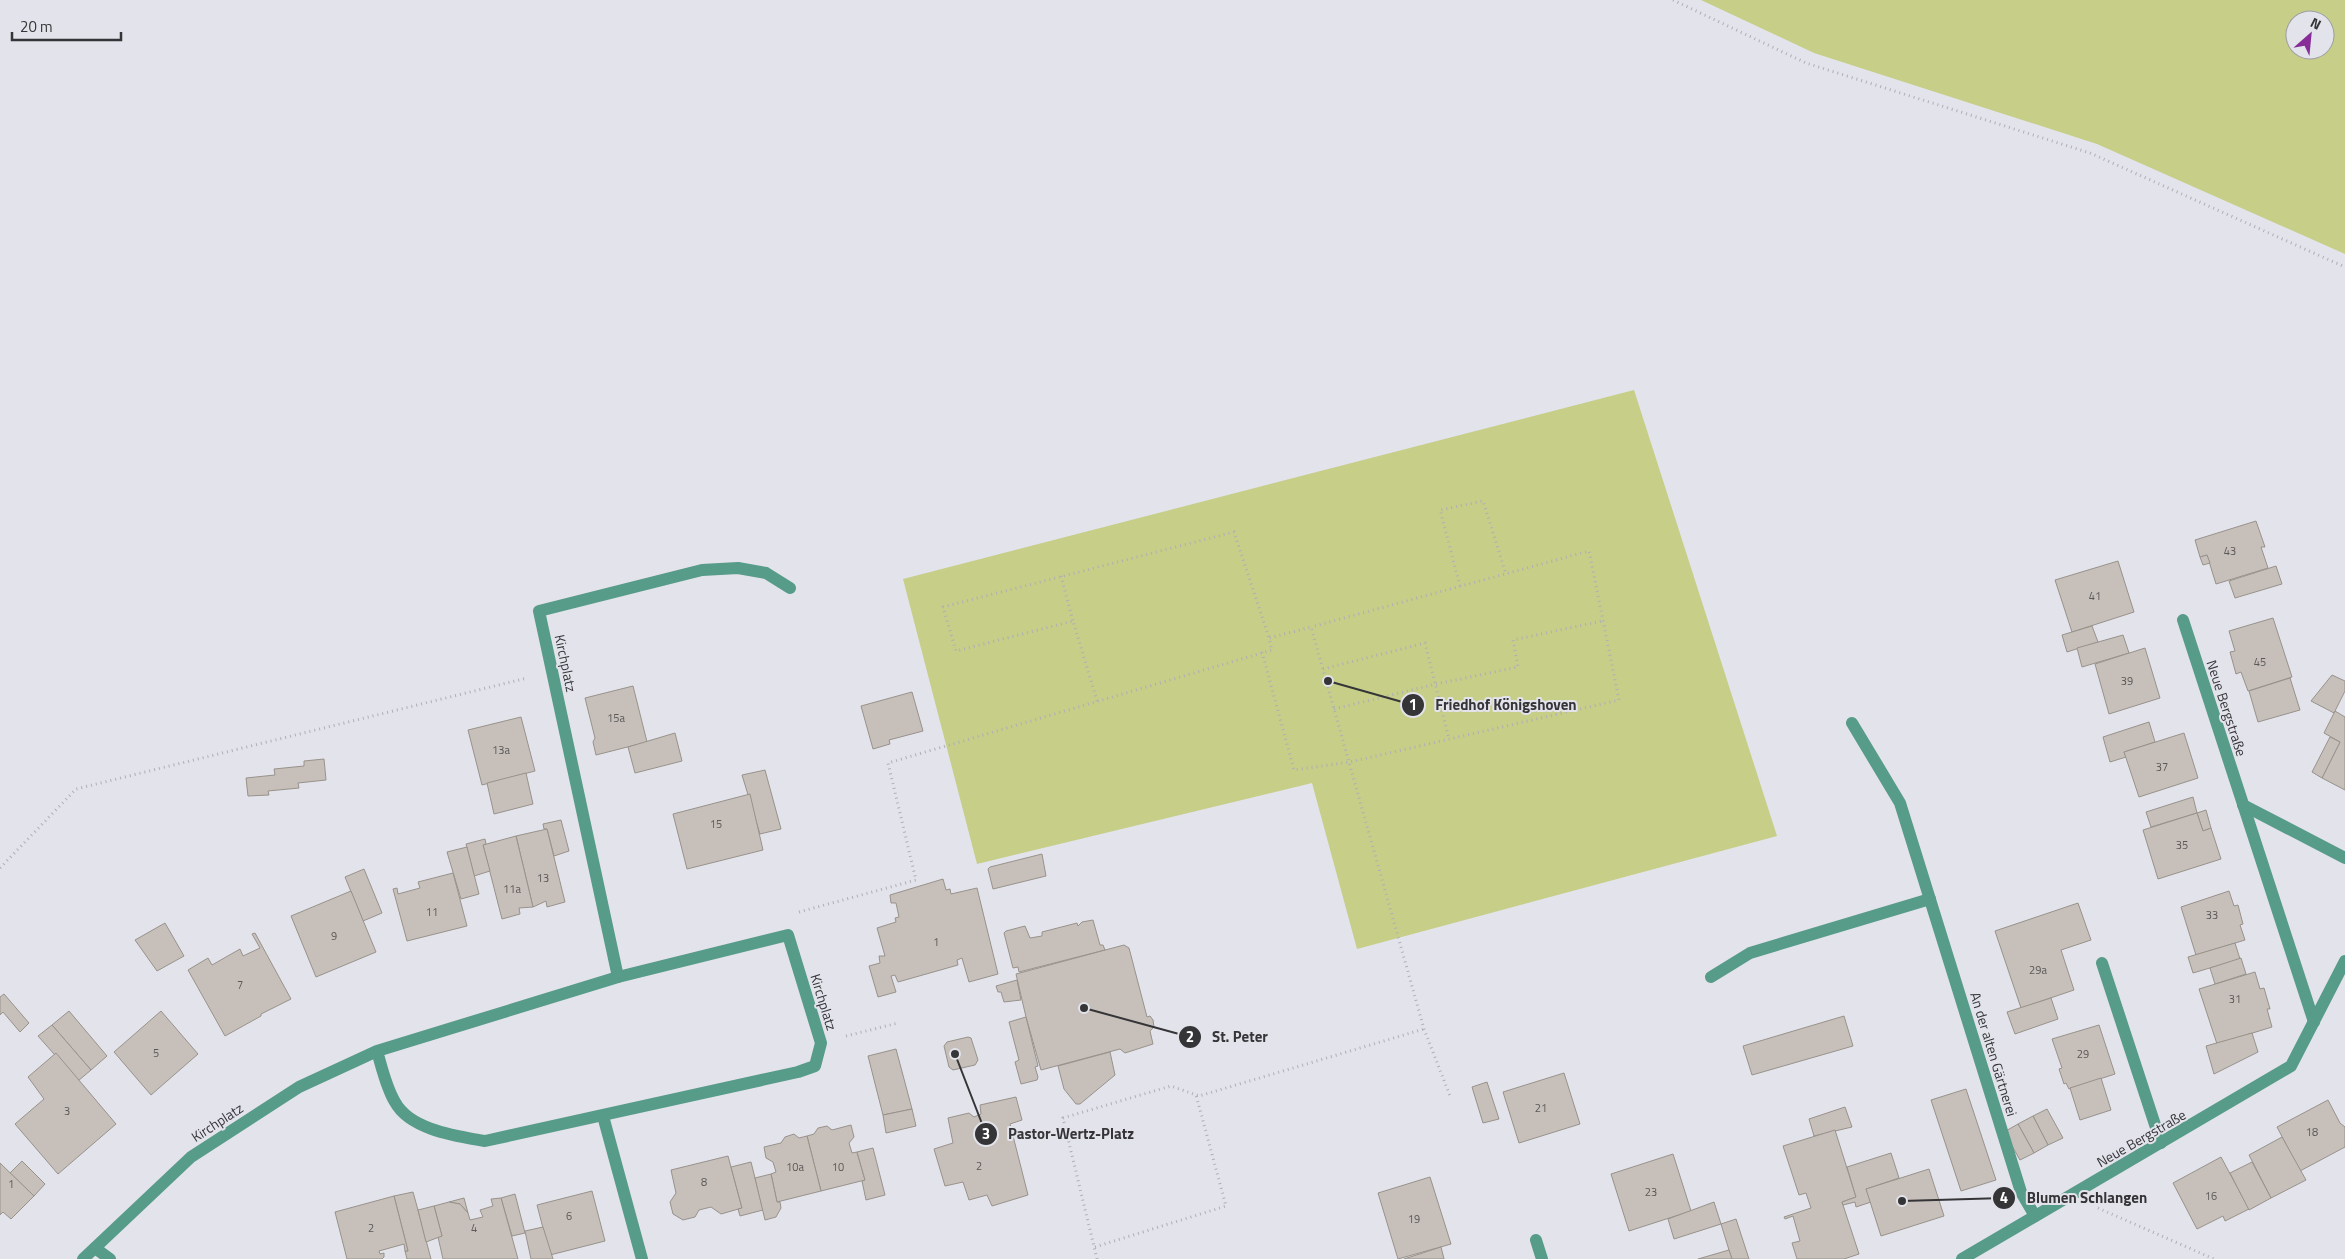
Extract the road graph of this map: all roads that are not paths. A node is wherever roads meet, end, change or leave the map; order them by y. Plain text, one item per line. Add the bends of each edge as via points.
1 (790, 588) dead end
2 (2183, 620) dead end
3 (1852, 723) dead end
4 (2243, 805) junction
5 (2345, 858) edge
6 (1930, 899) junction
7 (2345, 961) edge
8 (2102, 963) dead end
9 (618, 977) junction
10 (1711, 978) dead end
11 (2314, 1022) junction
12 (377, 1051) junction
13 (603, 1116) junction
14 (2161, 1143) junction
15 (2035, 1216) junction
16 (1536, 1240) dead end
17 (96, 1248) junction
18 (83, 1259) edge
19 (110, 1259) edge
20 (642, 1259) edge
21 (1542, 1259) edge
22 (1962, 1259) edge

1 - 9 street, Kirchplatz via 766,573 738,568 702,570 539,611
2 - 4 street, Neue Bergstraße
3 - 6 street, An der alten Gärtnerei via 1900,803
4 - 5 street
4 - 11 street, Neue Bergstraße
6 - 10 street via 1750,953
6 - 15 street, An der alten Gärtnerei via 2021,1192
7 - 11 street, Neue Bergstraße
8 - 14 street
9 - 12 street, Kirchplatz
9 - 13 street, Kirchplatz via 788,935 821,1043 815,1066 798,1072
11 - 14 street, Neue Bergstraße via 2292,1066
12 - 13 street, Kirchplatz via 396,1104 409,1118 446,1135 485,1141
12 - 17 street, Kirchplatz via 299,1087 191,1157
13 - 20 street
14 - 15 street, Neue Bergstraße
15 - 22 street, Neue Bergstraße
16 - 21 street
17 - 18 street, Kirchplatz
17 - 19 street

